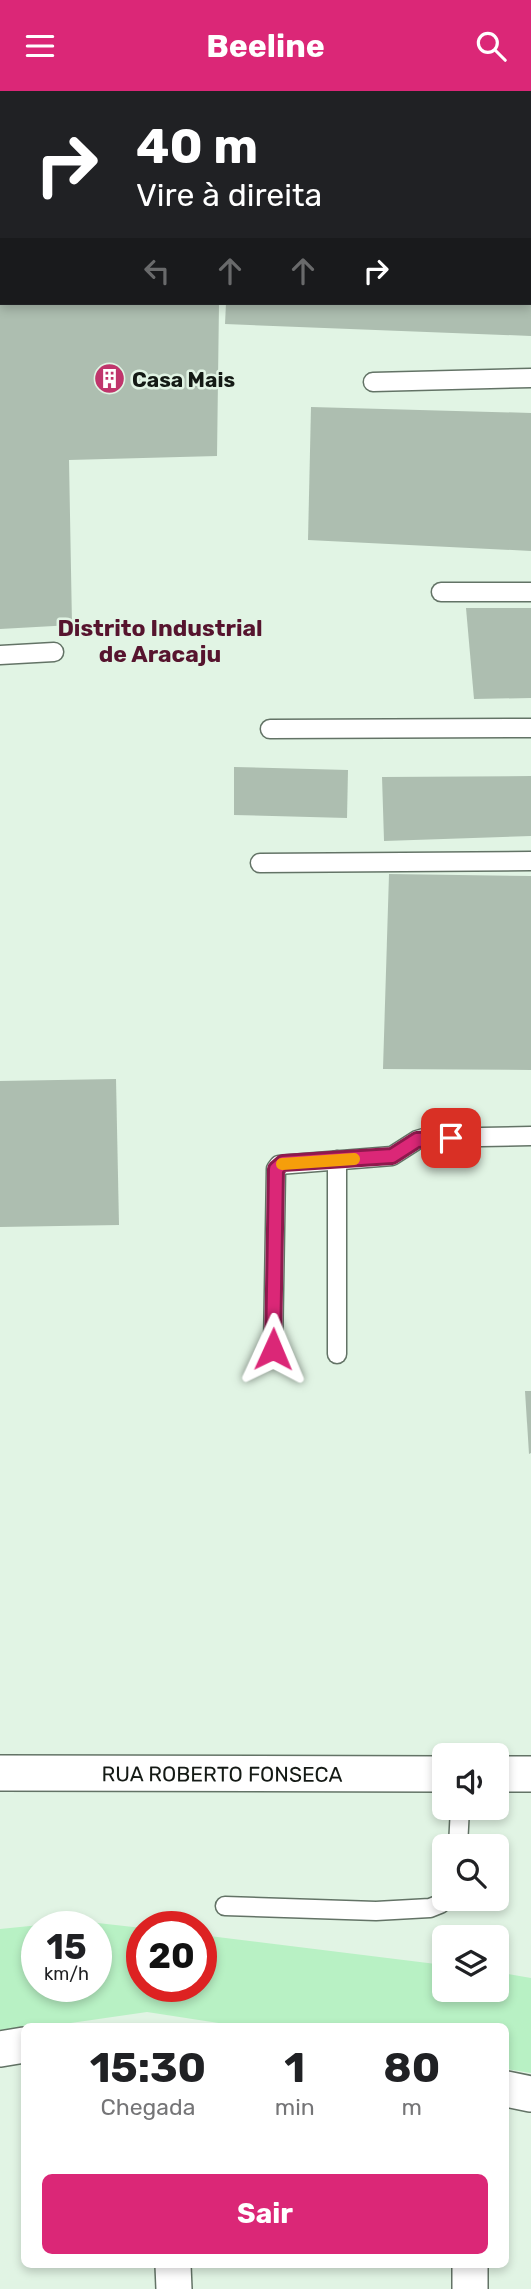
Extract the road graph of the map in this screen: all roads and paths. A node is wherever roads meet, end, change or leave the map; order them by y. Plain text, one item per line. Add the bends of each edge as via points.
1 (531, 378) edge
2 (373, 382) dead end
3 (441, 592) dead end
4 (531, 592) edge
5 (54, 652) dead end
6 (0, 655) edge
7 (531, 727) edge
8 (270, 729) dead end
9 (531, 861) edge
10 (260, 863) dead end
11 (531, 1136) edge
12 (337, 1160) junction
13 (273, 1349) dead end
14 (337, 1354) dead end
15 (0, 1773) edge
16 (432, 1774) edge
17 (509, 1774) edge
18 (531, 1775) edge
19 (225, 1906) dead end
20 (432, 1907) edge
21 (21, 2046) edge
22 (0, 2049) edge
23 (509, 2090) edge
24 (531, 2094) edge
25 (173, 2268) edge
26 (470, 2268) edge
27 (174, 2289) edge
28 (470, 2289) edge

1 - 2 lane
3 - 4 lane
5 - 6 lane
7 - 8 lane
9 - 10 lane
11 - 12 lane via 424,1138 392,1156
12 - 13 lane via 283,1163 276,1169
12 - 14 lane
15 - 16 street, RUA ROBERTO FONSECA
17 - 18 street
19 - 20 lane via 376,1911
21 - 22 street
23 - 24 street
25 - 27 street
26 - 28 street

